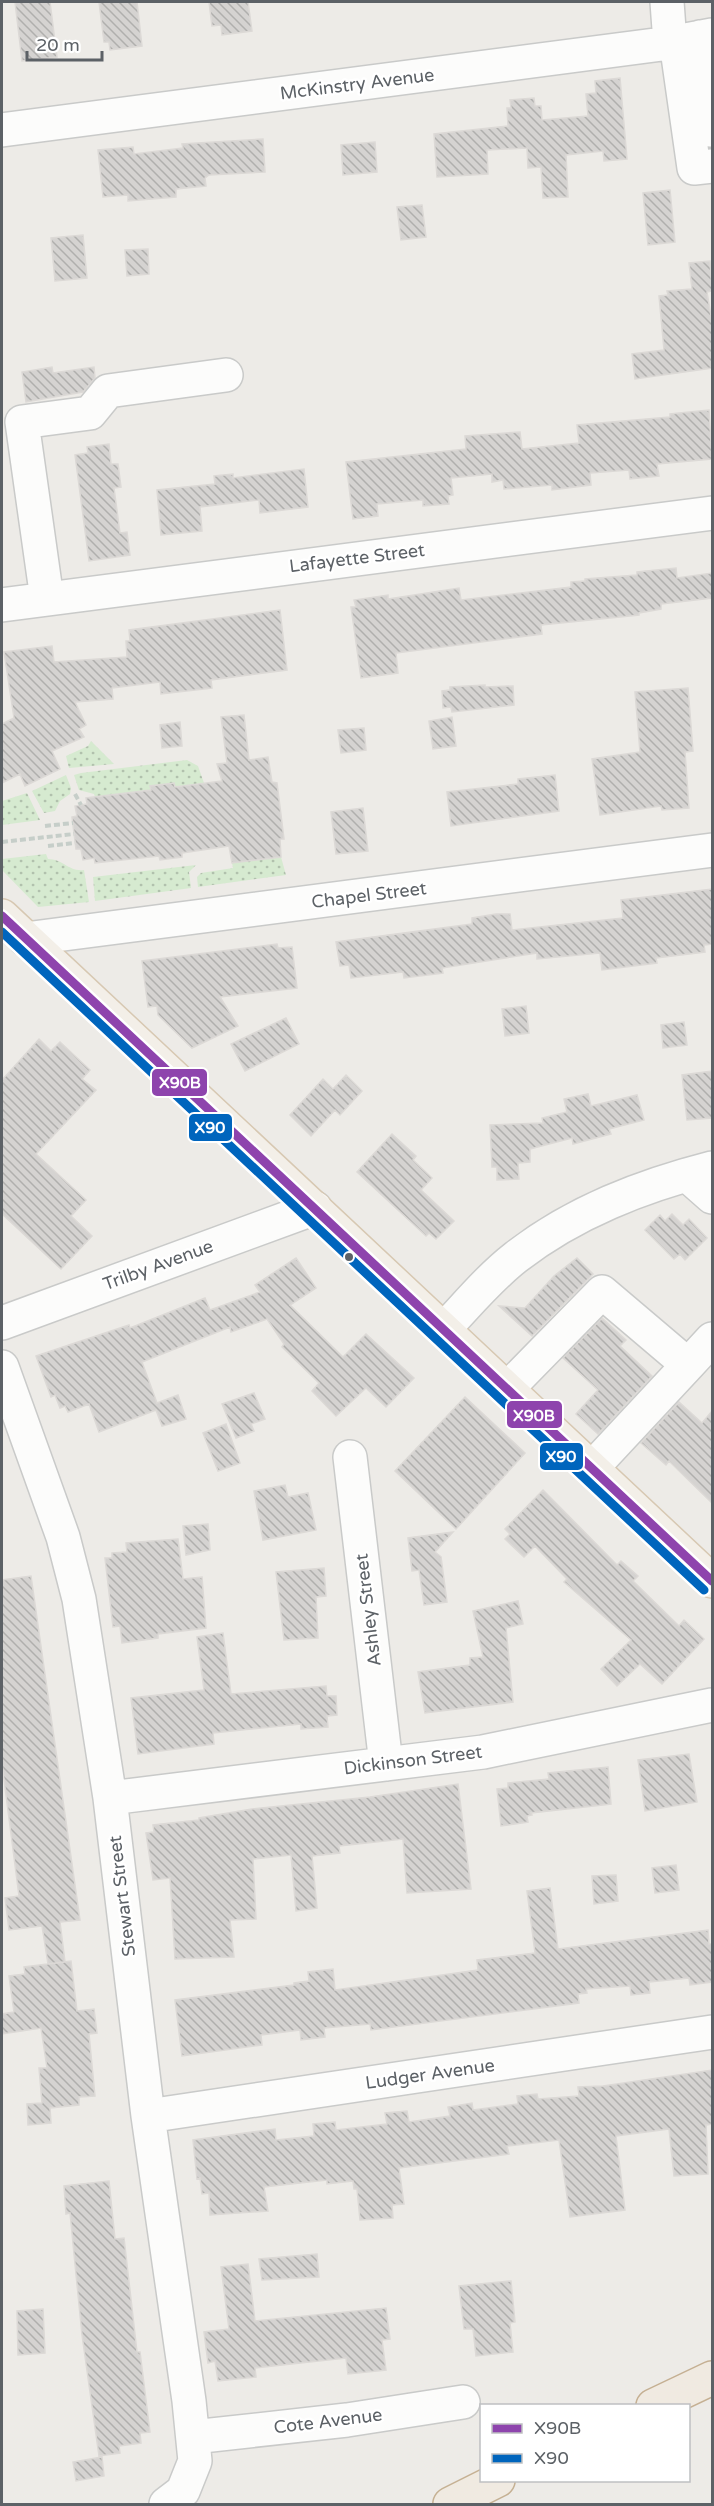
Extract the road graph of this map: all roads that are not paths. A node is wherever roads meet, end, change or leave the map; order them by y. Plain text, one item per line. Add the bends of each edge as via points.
1 (667, 2) edge
2 (690, 39) edge
3 (2, 130) edge
4 (712, 153) edge
5 (712, 166) edge
6 (226, 375) dead end
7 (712, 513) edge
8 (47, 599) junction
9 (2, 605) edge
10 (712, 850) edge
11 (2, 916) edge
12 (25, 939) junction
13 (700, 1172) edge
14 (712, 1197) edge
15 (315, 1208) junction
16 (2, 1323) edge
17 (444, 1329) junction
18 (712, 1338) edge
19 (688, 1365) junction
20 (2, 1367) edge
21 (507, 1388) junction
22 (350, 1457) dead end
23 (592, 1468) junction
24 (712, 1581) edge
25 (712, 1705) edge
26 (387, 1764) junction
27 (110, 1798) junction
28 (712, 2032) edge
29 (148, 2116) junction
30 (712, 2378) edge
31 (463, 2402) dead end
32 (657, 2404) edge
33 (193, 2437) junction
34 (496, 2482) edge
35 (166, 2505) edge
36 (450, 2505) edge

1 - 2 street
2 - 3 street, McKinstry Avenue
2 - 4 street
2 - 5 street via 694,168
6 - 8 street via 108,391 90,413 22,422
7 - 8 street, Lafayette Street
8 - 9 street, Lafayette Street
10 - 12 street, Chapel Street
11 - 12 main road
12 - 15 main road
13 - 14 street
13 - 17 street via 607,1203 557,1229 515,1258
15 - 16 street, Trilby Avenue
15 - 17 main road
17 - 21 main road
18 - 19 street
19 - 21 street via 602,1292
19 - 23 street
20 - 27 street, Stewart Street via 63,1537 79,1599
21 - 23 main road
22 - 26 street, Ashley Street
23 - 24 main road
25 - 26 street, Dickinson Street via 483,1752
26 - 27 street, Dickinson Street
27 - 29 street, Stewart Street
28 - 29 street, Ludger Avenue
29 - 33 street, Stewart Street
30 - 32 highway
31 - 33 street, Cote Avenue
33 - 35 street, Stewart Street via 195,2461 183,2491
34 - 36 highway

